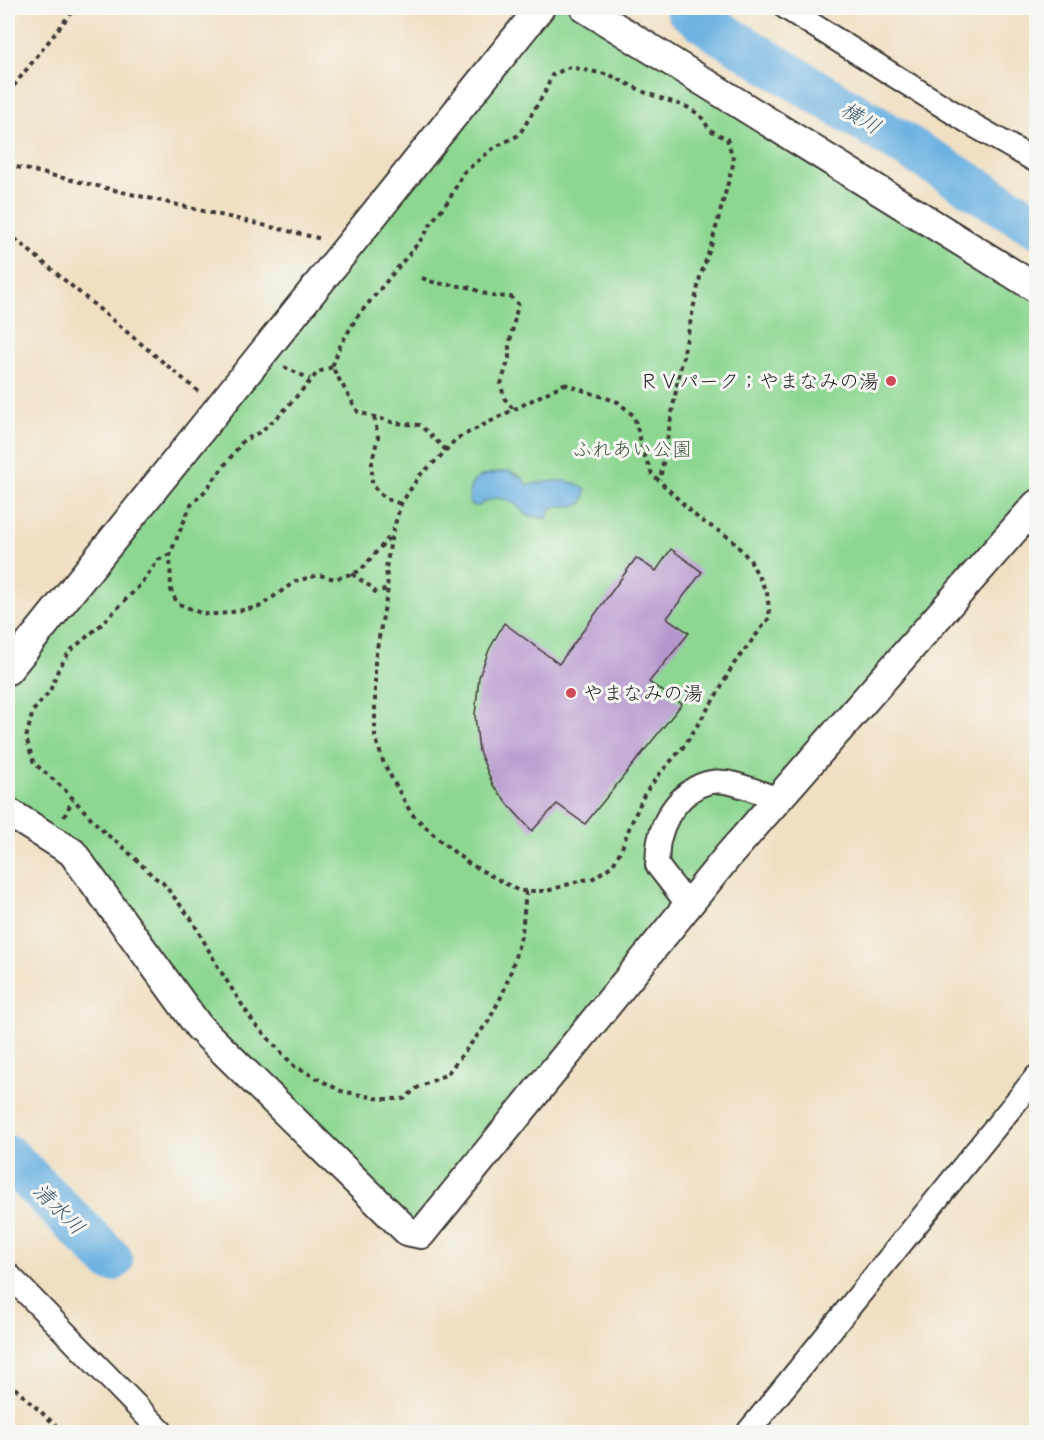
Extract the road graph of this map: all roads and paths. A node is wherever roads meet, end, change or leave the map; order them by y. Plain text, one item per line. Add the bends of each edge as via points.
1 (75, 8) edge
2 (540, 8) edge
3 (585, 8) edge
4 (788, 8) edge
5 (8, 93) edge
6 (1036, 161) edge
7 (8, 165) edge
8 (8, 233) edge
9 (349, 245) junction
10 (422, 278) dead end
11 (1036, 288) edge
12 (332, 367) junction
13 (218, 408) junction
14 (514, 410) junction
15 (374, 417) junction
16 (446, 450) junction
17 (660, 481) junction
18 (401, 504) junction
19 (1036, 505) edge
20 (392, 534) junction
21 (170, 554) junction
22 (352, 574) junction
23 (388, 589) junction
24 (8, 670) edge
25 (779, 799) junction
26 (8, 812) edge
27 (526, 891) junction
28 (688, 905) junction
29 (1036, 1077) edge
30 (8, 1274) edge
31 (8, 1382) edge
32 (63, 1432) edge
33 (162, 1432) edge
34 (748, 1432) edge

1 - 5 path
2 - 9 street
3 - 11 street
4 - 6 street
7 - 9 path
8 - 13 path
9 - 13 street
10 - 14 path via 491,296 511,297 518,304 501,384 504,398
12 - 15 path via 358,412
12 - 17 path via 357,317 424,236 463,173 495,147 519,135 552,75 570,67 610,75 700,115 710,130 727,139 734,161 700,277
12 - 21 path via 318,372 280,415 243,441 191,505
13 - 24 street
14 - 16 path via 456,439
14 - 17 path via 564,384 618,402 634,416 645,457 652,474
15 - 16 path via 420,425
15 - 18 path via 378,437 372,485 386,499
16 - 18 path via 419,476
17 - 27 path via 699,519 730,538 750,560 766,593 770,617 733,665 685,745 644,795 613,865 592,879 547,891
18 - 20 path
19 - 25 street
20 - 22 path via 360,571
20 - 23 path via 386,568
21 - 22 path via 171,590 177,603 203,614 259,607 296,581 319,574 335,579
21 - 27 path via 158,560 140,585 70,651 50,691 33,711 26,738 34,763 163,883 192,920 253,1022 294,1066 341,1091 381,1099 404,1099 447,1074 488,1022 503,993 522,933
22 - 23 path via 375,592
23 - 27 path via 375,659 375,736 384,764 411,813 438,839 487,874
25 - 28 street
25 - 28 street via 726,782 709,782 688,791 674,808 660,837 657,865
26 - 28 street via 72,852 199,1027 407,1231 421,1234
29 - 34 street
30 - 33 street
31 - 32 path

